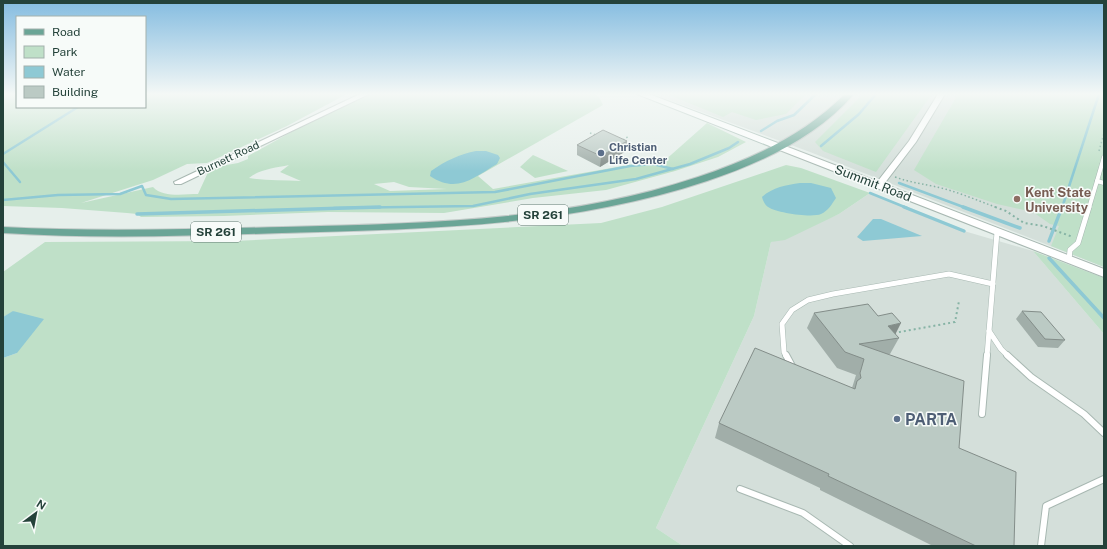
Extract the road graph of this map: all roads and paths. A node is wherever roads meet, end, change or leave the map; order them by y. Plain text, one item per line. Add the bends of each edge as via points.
1 (311, 120) edge
2 (710, 120) edge
3 (822, 120) edge
4 (926, 120) edge
5 (590, 133) dead end
6 (596, 136) edge
7 (629, 136) dead end
8 (622, 140) edge
9 (780, 147) junction
10 (1104, 157) edge
11 (897, 178) dead end
12 (1097, 181) junction
13 (178, 182) dead end
14 (1104, 183) edge
15 (878, 186) junction
16 (3, 230) edge
17 (998, 232) junction
18 (1071, 236) dead end
19 (1069, 260) junction
20 (1104, 273) edge
21 (993, 284) junction
22 (959, 301) dead end
23 (989, 331) junction
24 (889, 334) edge
25 (800, 372) edge
26 (982, 414) dead end
27 (1104, 433) edge
28 (1104, 479) edge
29 (740, 489) dead end
30 (850, 546) edge
31 (1041, 546) edge

1 - 13 street, Burnett Road
2 - 9 street, Summit Road
3 - 9 main road, SR 261
4 - 15 street
5 - 6 path
7 - 8 path
9 - 15 street, Summit Road
9 - 16 main road, SR 261 via 742,165 662,193 608,205 504,220 429,225 153,233 64,234
10 - 12 lane
11 - 18 path via 973,198 1006,211 1024,223 1044,226
12 - 14 lane
12 - 19 lane via 1078,243 1070,250
15 - 17 street, Summit Road
17 - 19 street, Summit Road
17 - 21 lane
19 - 20 street, Summit Road
21 - 23 lane
21 - 25 lane via 949,274 808,300 792,310 782,324 784,352 794,370
22 - 24 path via 955,322
23 - 26 lane
23 - 27 lane via 1001,349 1026,372 1084,414
28 - 31 lane via 1046,506
29 - 30 lane via 803,513

